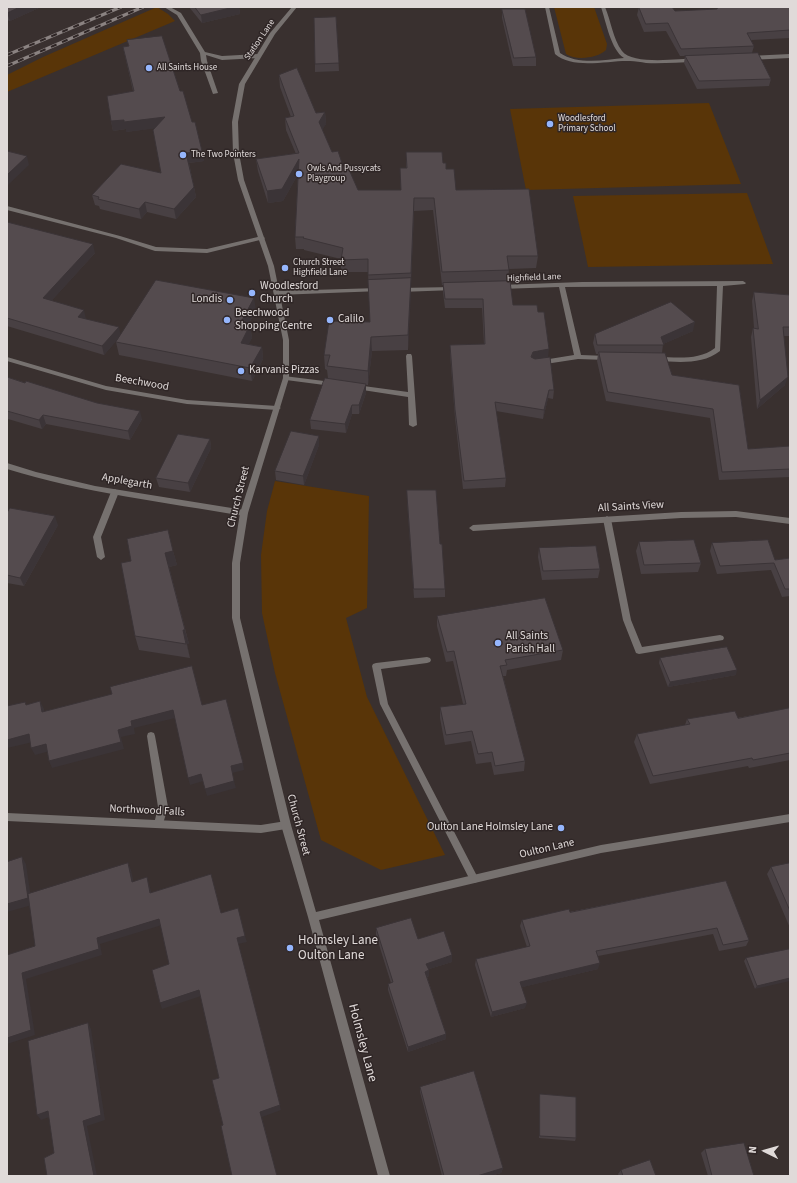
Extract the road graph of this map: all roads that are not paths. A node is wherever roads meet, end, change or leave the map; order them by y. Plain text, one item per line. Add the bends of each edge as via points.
1 (295, 7) edge
2 (547, 7) edge
3 (603, 7) edge
4 (170, 8) edge
5 (203, 53) junction
6 (258, 56) junction
7 (790, 56) edge
8 (745, 58) edge
9 (632, 59) junction
10 (698, 60) edge
11 (242, 84) joint
12 (215, 93) dead end
13 (7, 208) edge
14 (262, 238) junction
15 (743, 283) dead end
16 (720, 284) junction
17 (562, 286) junction
18 (459, 288) edge
19 (491, 288) edge
20 (388, 290) edge
21 (396, 290) edge
22 (277, 292) junction
23 (409, 356) edge
24 (578, 357) junction
25 (616, 358) edge
26 (7, 359) edge
27 (646, 359) edge
28 (534, 364) edge
29 (286, 378) junction
30 (341, 385) edge
31 (348, 386) edge
32 (411, 395) junction
33 (277, 408) junction
34 (413, 425) dead end
35 (7, 466) edge
36 (115, 492) junction
37 (244, 513) junction
38 (607, 519) junction
39 (790, 521) edge
40 (472, 528) dead end
41 (101, 557) dead end
42 (720, 638) dead end
43 (426, 660) dead end
44 (151, 736) dead end
45 (7, 817) edge
46 (790, 818) edge
47 (159, 824) junction
48 (286, 825) junction
49 (474, 879) junction
50 (313, 917) junction
51 (384, 1176) edge

1 - 6 street, Station Lane
2 - 9 street via 558,54 563,59
3 - 9 street via 620,53
4 - 5 street via 179,14
5 - 6 street via 222,58
5 - 12 street
6 - 11 street, Station Lane
7 - 8 street
9 - 10 street
11 - 14 street, Church Street via 235,122 236,153 241,180
13 - 14 street via 155,249 207,251
14 - 22 street, Church Street
15 - 16 street, Highfield Lane
16 - 17 street, Highfield Lane
16 - 27 street via 718,349 712,355 703,358
17 - 19 street, Highfield Lane
17 - 24 street
18 - 21 street
20 - 22 street
22 - 29 street, Church Street via 286,340
23 - 32 street
24 - 25 street
24 - 28 street
26 - 33 street, Beechwood via 106,388 187,402
29 - 30 street
29 - 33 street, Church Street
31 - 32 street
32 - 34 street
33 - 37 street, Church Street
35 - 36 street, Applegarth via 36,476
36 - 37 street, Applegarth
36 - 41 street via 97,537
37 - 48 street, Church Street via 236,563 236,618
38 - 39 street, All Saints View via 736,514
38 - 40 street, All Saints View
38 - 42 street via 627,620 639,651
43 - 49 street via 376,666 384,704
44 - 47 street via 163,807
45 - 47 street, Northwood Falls
46 - 49 street, Oulton Lane via 601,849
47 - 48 street, Northwood Falls via 261,829
48 - 50 street, Church Street
49 - 50 street, Oulton Lane
50 - 51 street, Holmsley Lane

